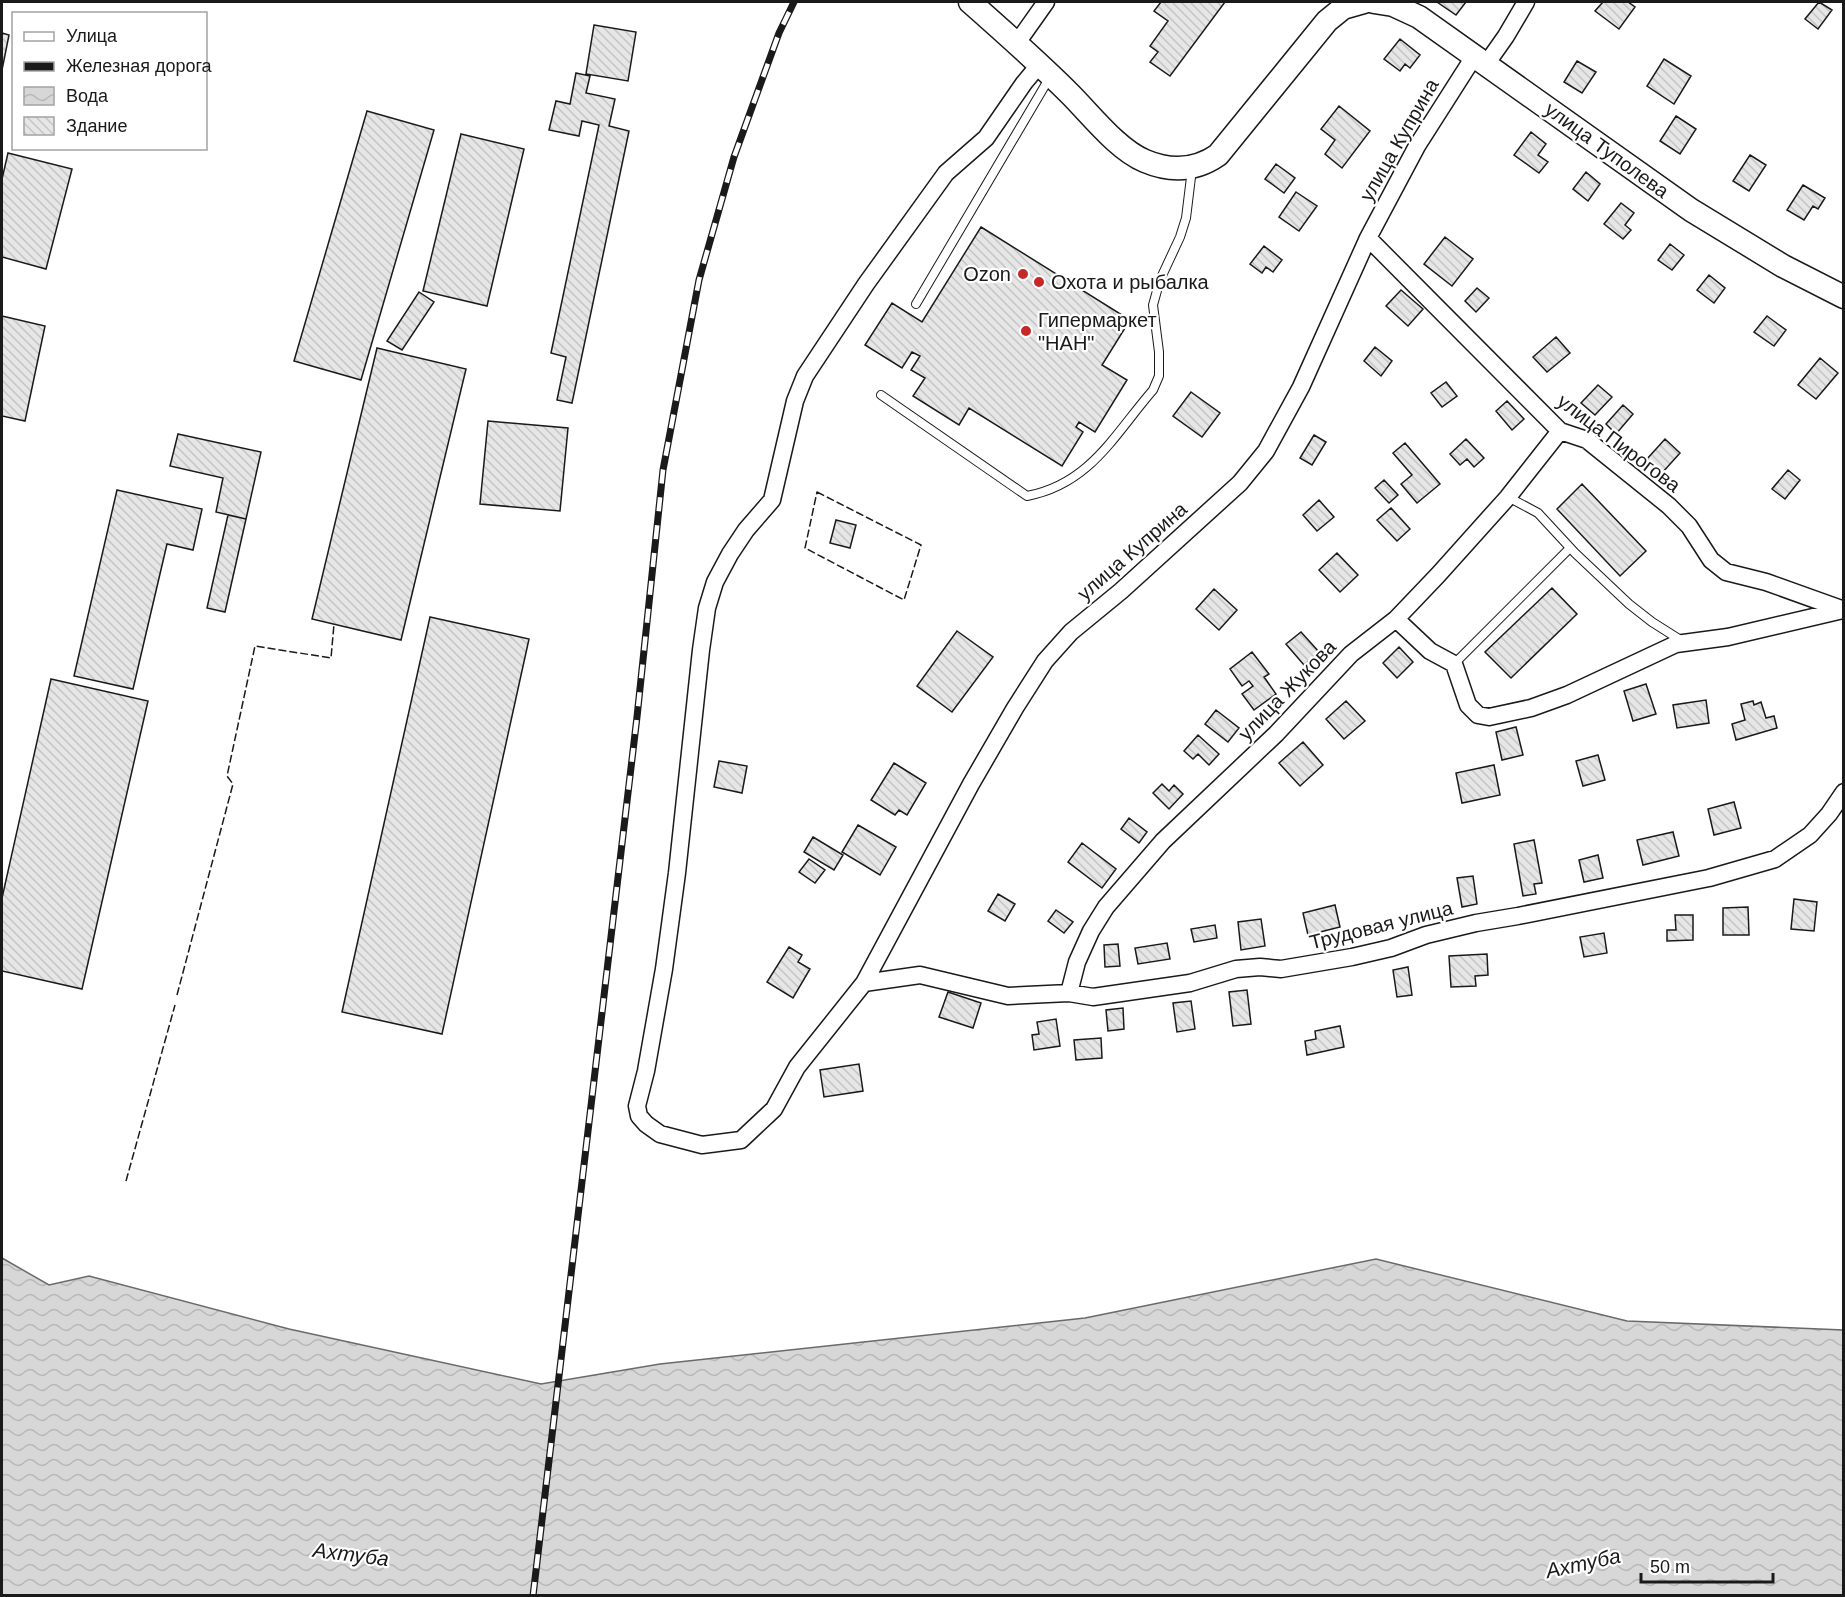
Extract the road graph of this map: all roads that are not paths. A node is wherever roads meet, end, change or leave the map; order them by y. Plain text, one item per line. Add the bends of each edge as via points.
1 (970, 2) edge
2 (1046, 2) edge
3 (1358, 2) edge
4 (1364, 2) edge
5 (1374, 2) edge
6 (1526, 2) edge
7 (1017, 43) junction
8 (1481, 59) junction
9 (1045, 70) junction
10 (1193, 168) junction
11 (1368, 238) junction
12 (1844, 297) edge
13 (916, 304) dead end
14 (881, 395) dead end
15 (1560, 430) junction
16 (1508, 497) junction
17 (1570, 548) junction
18 (1844, 610) edge
19 (1396, 619) junction
20 (1686, 643) junction
21 (1454, 664) junction
22 (1844, 792) edge
23 (864, 983) junction
24 (1070, 993) junction

1 - 7 main road
2 - 7 street
3 - 4 main road
3 - 10 main road via 1327,21 1218,155
5 - 8 main road, улица Туполева via 1393,4 1419,17
6 - 8 street, улица Куприна via 1506,36
7 - 9 main road
8 - 11 street, улица Куприна via 1417,146
8 - 12 main road, улица Туполева via 1691,210 1783,266
9 - 10 main road via 1121,144 1143,160 1170,168
9 - 13 lane
9 - 23 street, улица Куприна via 1024,83 986,138 946,173 805,376 795,401 772,500 746,530 715,582 707,608 672,905 637,1106 639,1116 660,1134 702,1145 741,1140 774,1109 797,1067
10 - 14 lane via 1186,218 1153,305 1159,376 1153,390 1086,470 1046,492 1027,496
11 - 15 street, улица Пирогова
11 - 23 street, улица Куприна via 1301,387 1266,451 1240,483 1071,632 1045,661 971,784
15 - 16 street, улица Жукова
15 - 18 street, улица Пирогова via 1587,440 1669,506 1689,526 1711,560 1726,572
16 - 17 lane via 1538,513
16 - 19 street, улица Жукова
17 - 20 lane via 1629,604
17 - 21 lane
18 - 20 street
19 - 21 street via 1430,651
19 - 24 street, улица Жукова via 1351,654 1276,734 1163,841 1096,923 1077,962
20 - 21 street via 1676,644 1567,695 1488,717 1478,715 1468,705
22 - 24 street, Трудовая улица via 1810,835 1793,848 1774,859 1709,878 1476,923 1352,957 1281,969 1236,969 1190,983 1117,995 1093,997
23 - 24 street, Трудовая улица via 920,975 1008,996

